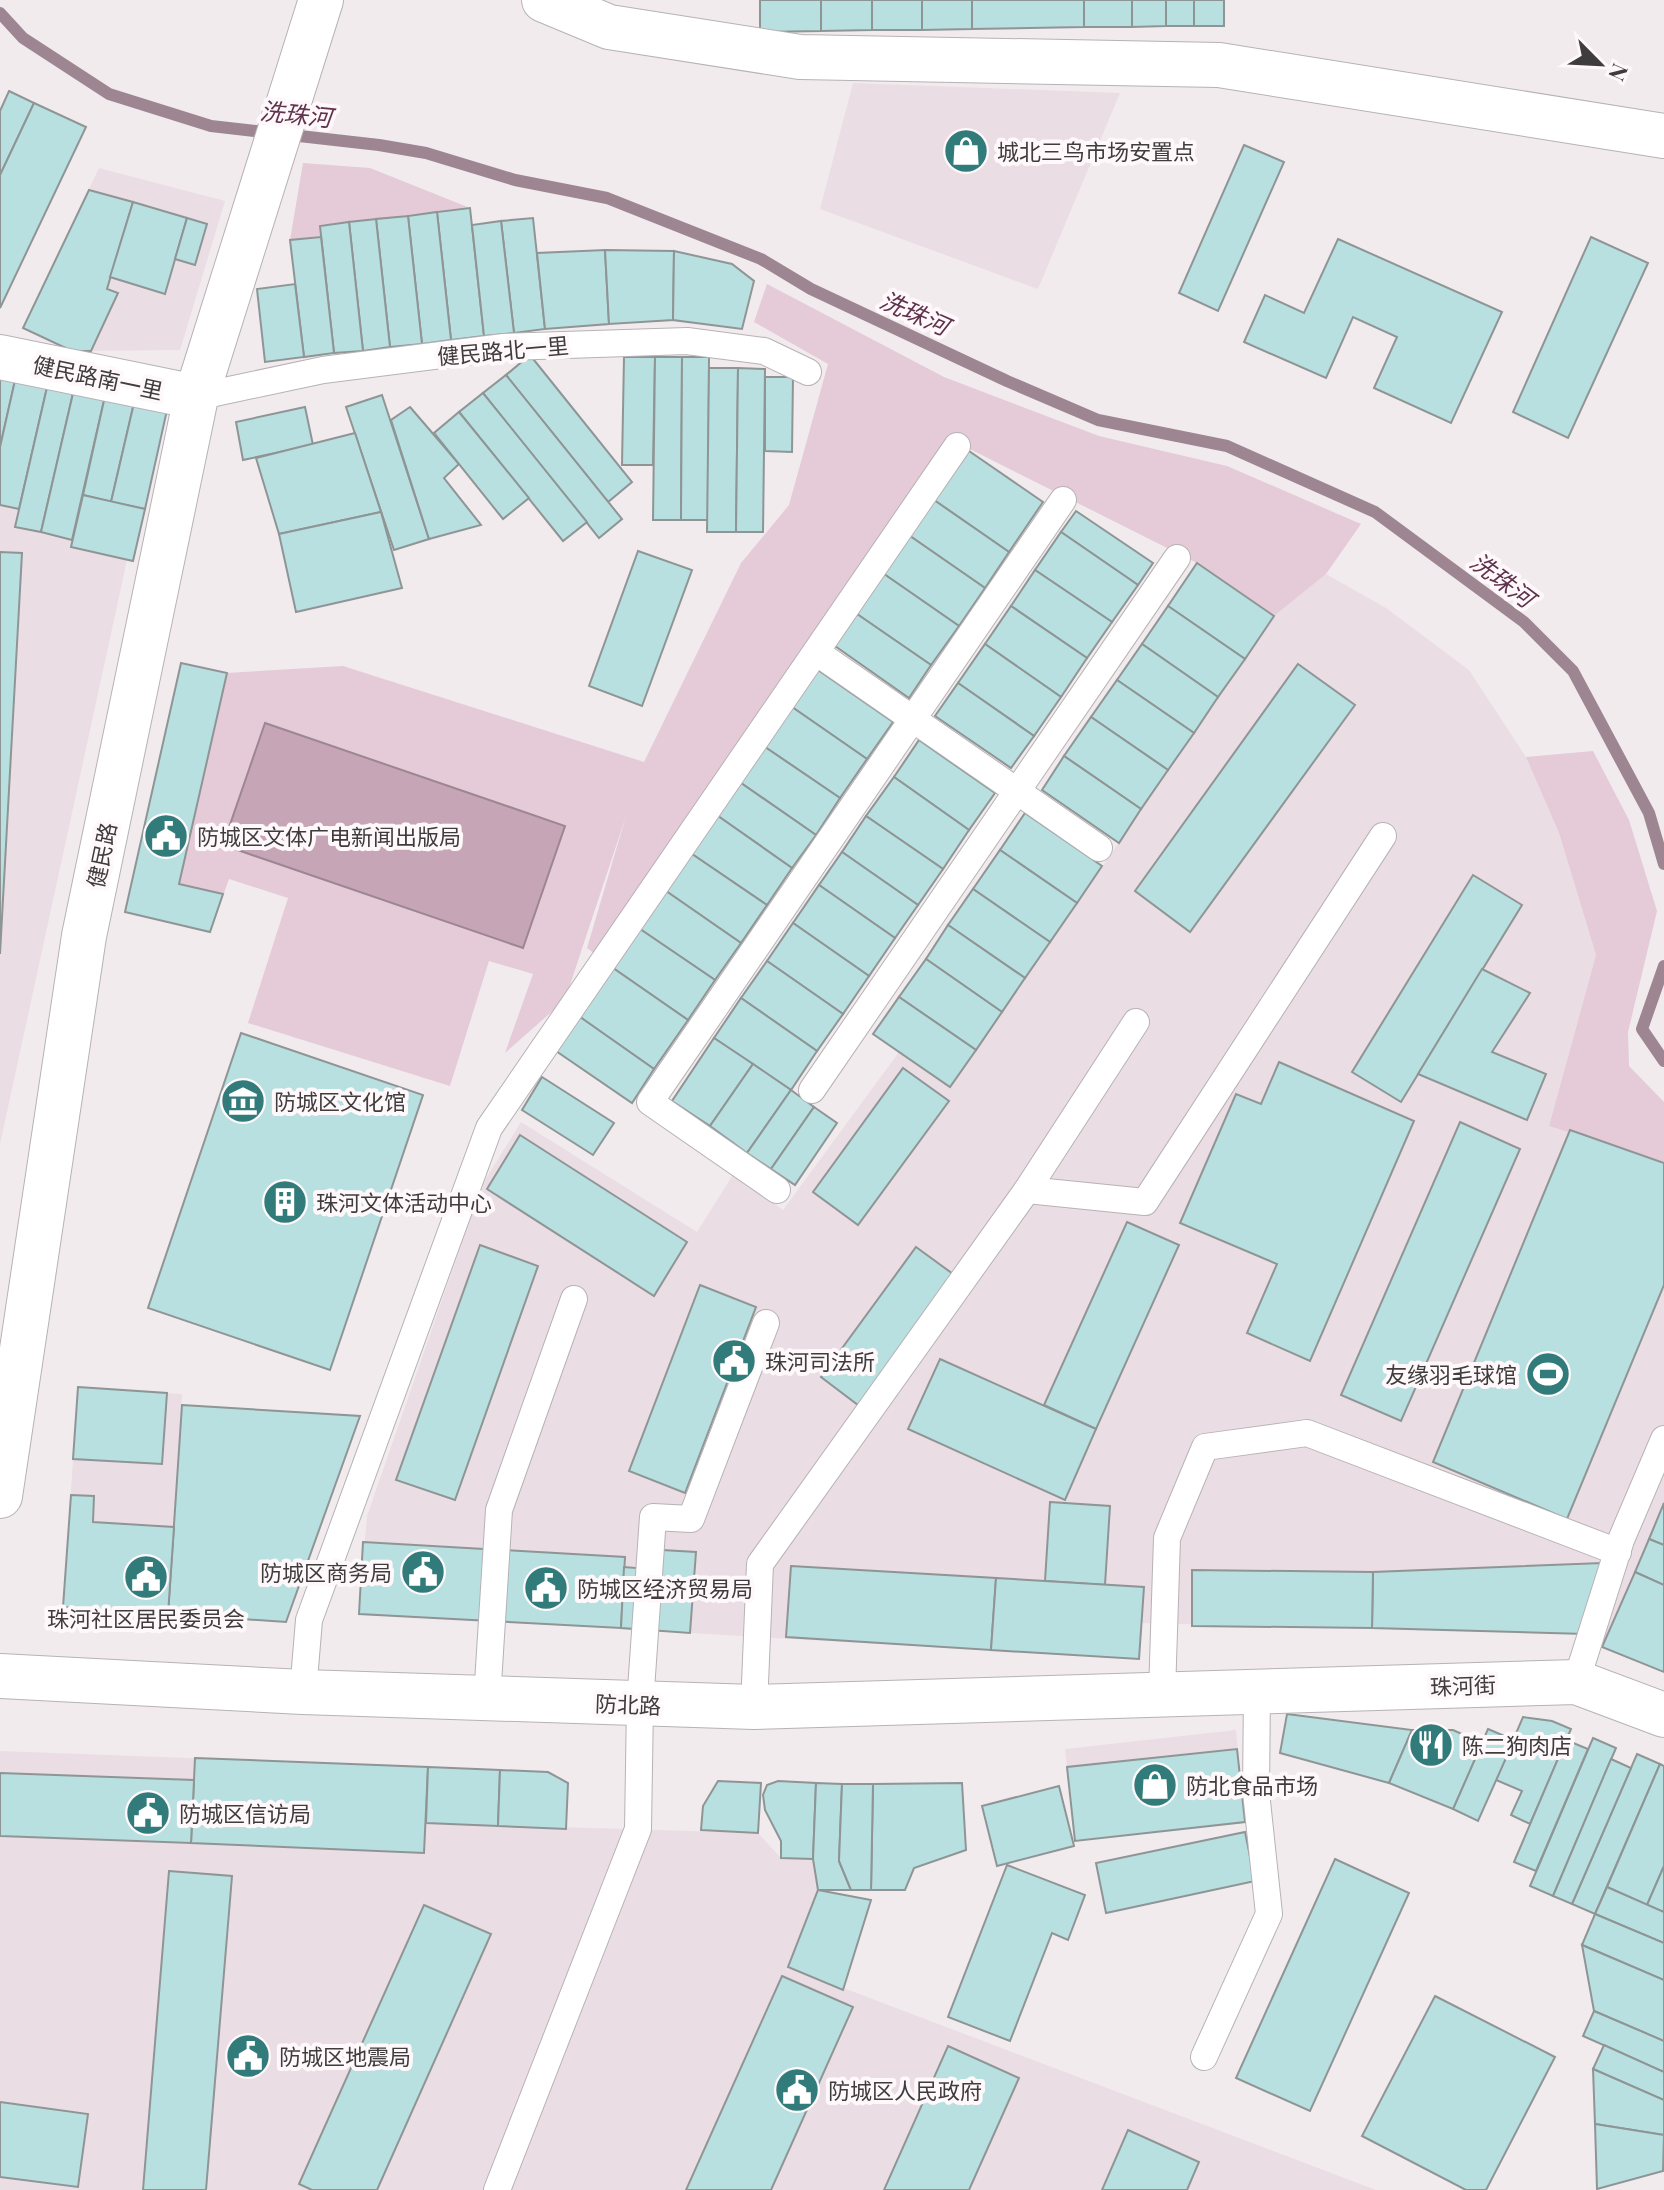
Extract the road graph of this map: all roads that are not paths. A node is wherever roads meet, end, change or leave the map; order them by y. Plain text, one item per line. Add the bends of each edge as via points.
1 (321, 0) edge
2 (544, 0) edge
3 (1664, 136) edge
4 (0, 357) edge
5 (808, 372) dead end
6 (196, 397) junction
7 (957, 446) dead end
8 (1063, 500) dead end
9 (1177, 558) dead end
10 (816, 652) junction
11 (912, 718) junction
12 (1017, 791) junction
13 (1383, 836) dead end
14 (1099, 848) dead end
15 (1136, 1022) dead end
16 (812, 1090) dead end
17 (777, 1190) dead end
18 (1027, 1190) junction
19 (574, 1299) dead end
20 (766, 1323) dead end
21 (1664, 1439) edge
22 (0, 1496) edge
23 (1618, 1552) junction
24 (0, 1676) edge
25 (1576, 1682) junction
26 (1257, 1690) junction
27 (303, 1692) junction
28 (1162, 1693) junction
29 (487, 1699) junction
30 (640, 1704) junction
31 (754, 1707) junction
32 (1664, 1715) edge
33 (1204, 2057) dead end
34 (497, 2190) edge

1 - 6 street, 健民路
2 - 3 street via 609,27 800,57 1219,65
4 - 6 street, 健民路南一里
5 - 6 lane, 健民路北一里 via 764,351 687,341 504,347 323,370
6 - 22 street, 健民路 via 84,936
7 - 10 lane
8 - 11 lane
9 - 12 lane
10 - 11 lane
10 - 27 lane via 489,1128 309,1620
11 - 12 lane
11 - 17 lane via 650,1102
12 - 14 lane
12 - 16 lane
13 - 18 lane via 1145,1202
15 - 18 lane
18 - 31 lane via 760,1564
19 - 29 lane via 499,1510
20 - 30 lane via 691,1519 653,1517
21 - 23 lane
23 - 25 lane
23 - 28 lane via 1307,1433 1205,1447 1167,1538
24 - 27 street, 防北路
25 - 26 street, 珠河街
25 - 32 street, 珠河街
26 - 28 street, 防北路
26 - 33 lane via 1256,1792 1269,1914
27 - 29 street, 防北路
28 - 31 street, 防北路
29 - 30 street, 防北路
30 - 31 street, 防北路
30 - 34 lane via 638,1829

